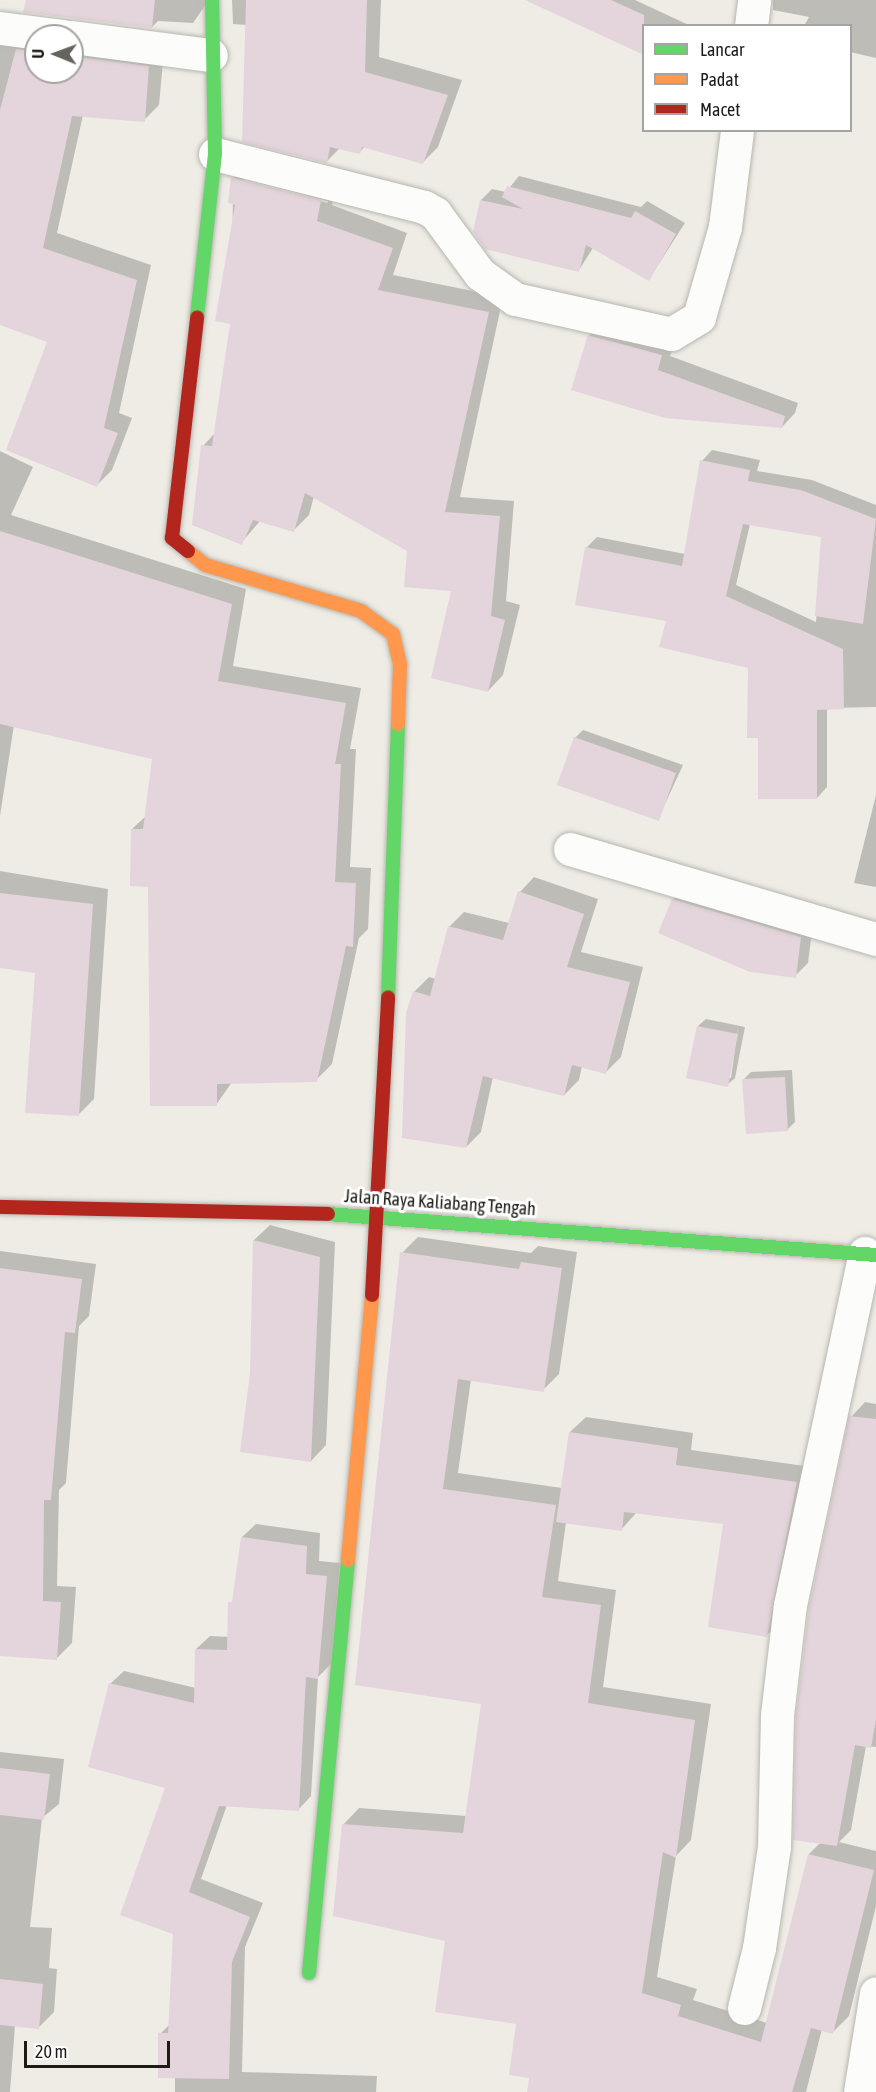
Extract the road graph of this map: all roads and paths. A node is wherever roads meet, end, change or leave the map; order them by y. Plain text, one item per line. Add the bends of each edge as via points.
1 (212, 0) edge
2 (754, 0) edge
3 (751, 24) edge
4 (0, 28) edge
5 (24, 31) edge
6 (84, 39) edge
7 (211, 55) junction
8 (737, 132) edge
9 (215, 154) junction
10 (570, 849) dead end
11 (876, 939) edge
12 (0, 1207) edge
13 (380, 1215) junction
14 (871, 1254) edge
15 (309, 1973) dead end
16 (876, 1993) edge
17 (744, 2008) dead end
18 (860, 2092) edge

1 - 7 street
2 - 3 street
4 - 5 street
6 - 7 street
7 - 9 street
8 - 9 street via 724,227 699,317 671,334 515,299 480,273 424,207
9 - 13 street via 172,538 205,565 361,611 393,634 399,665
10 - 11 street
12 - 13 street, Jalan Raya Kaliabang Tengah
13 - 14 street, Jalan Raya Kaliabang Tengah
13 - 15 street
14 - 17 street via 790,1605 777,1715 774,1847 759,1948
16 - 18 street

